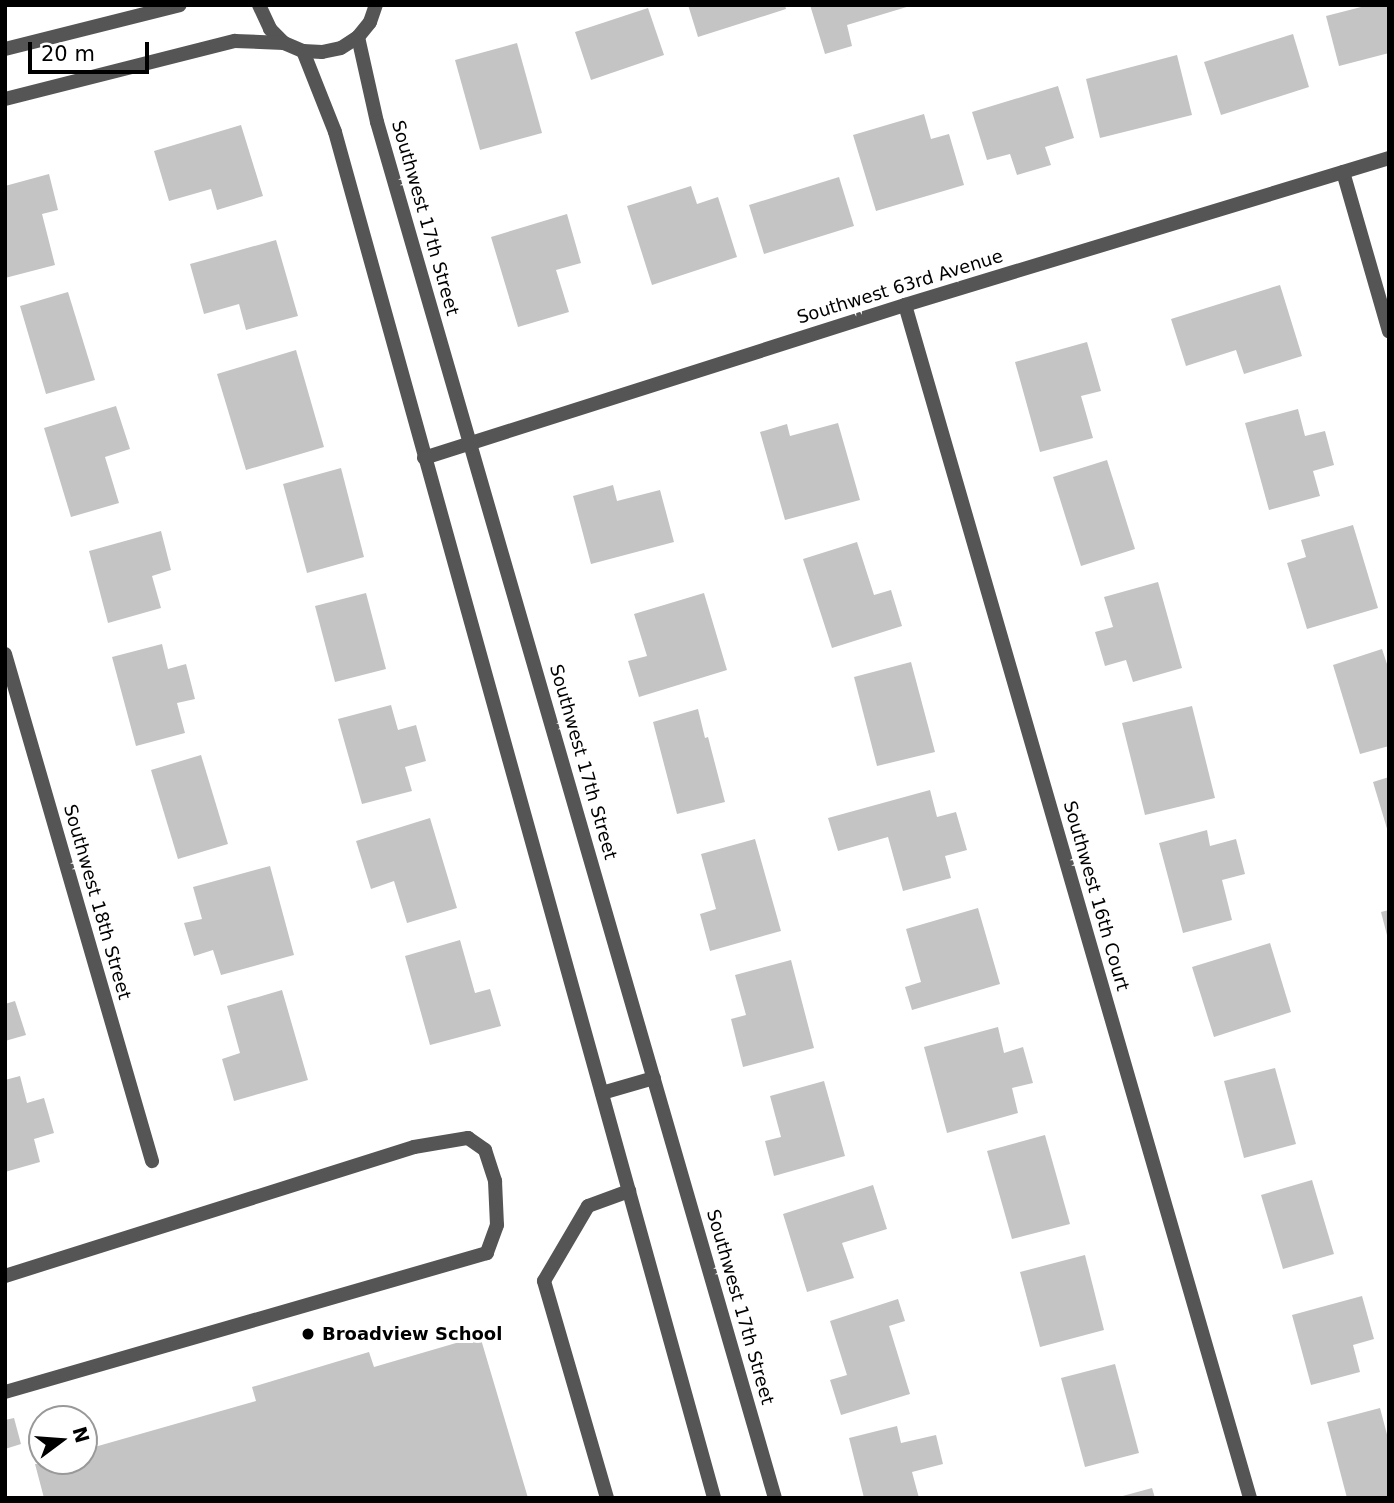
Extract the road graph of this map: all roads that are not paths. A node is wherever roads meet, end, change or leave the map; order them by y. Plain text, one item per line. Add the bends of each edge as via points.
1 (180, 5) edge
2 (259, 5) edge
3 (376, 5) edge
4 (358, 37) junction
5 (285, 43) junction
6 (5, 49) edge
7 (303, 51) junction
8 (5, 99) edge
9 (1389, 158) edge
10 (1343, 172) junction
11 (905, 305) junction
12 (1389, 331) edge
13 (471, 443) junction
14 (424, 458) junction
15 (5, 654) edge
16 (654, 1077) junction
17 (602, 1093) junction
18 (152, 1161) dead end
19 (629, 1191) junction
20 (5, 1276) edge
21 (5, 1392) edge
22 (607, 1498) edge
23 (714, 1498) edge
24 (775, 1498) edge
25 (1250, 1498) edge

1 - 6 street
2 - 5 street via 270,29
3 - 4 street
4 - 7 street via 341,48
4 - 13 street, Southwest 17th Street via 377,122
5 - 7 street
5 - 8 street via 235,41
7 - 14 street via 335,132
9 - 10 street, Southwest 63rd Avenue
10 - 11 street, Southwest 63rd Avenue
10 - 12 street
11 - 13 street, Southwest 63rd Avenue
11 - 25 street, Southwest 16th Court
13 - 14 street, Southwest 63rd Avenue
13 - 16 street, Southwest 17th Street
14 - 17 street
15 - 18 street, Southwest 18th Street
16 - 17 street
16 - 24 street, Southwest 17th Street
17 - 19 street
19 - 22 street via 588,1206 544,1281
19 - 23 street
20 - 21 street via 414,1147 468,1138 485,1150 495,1181 497,1225 487,1253

